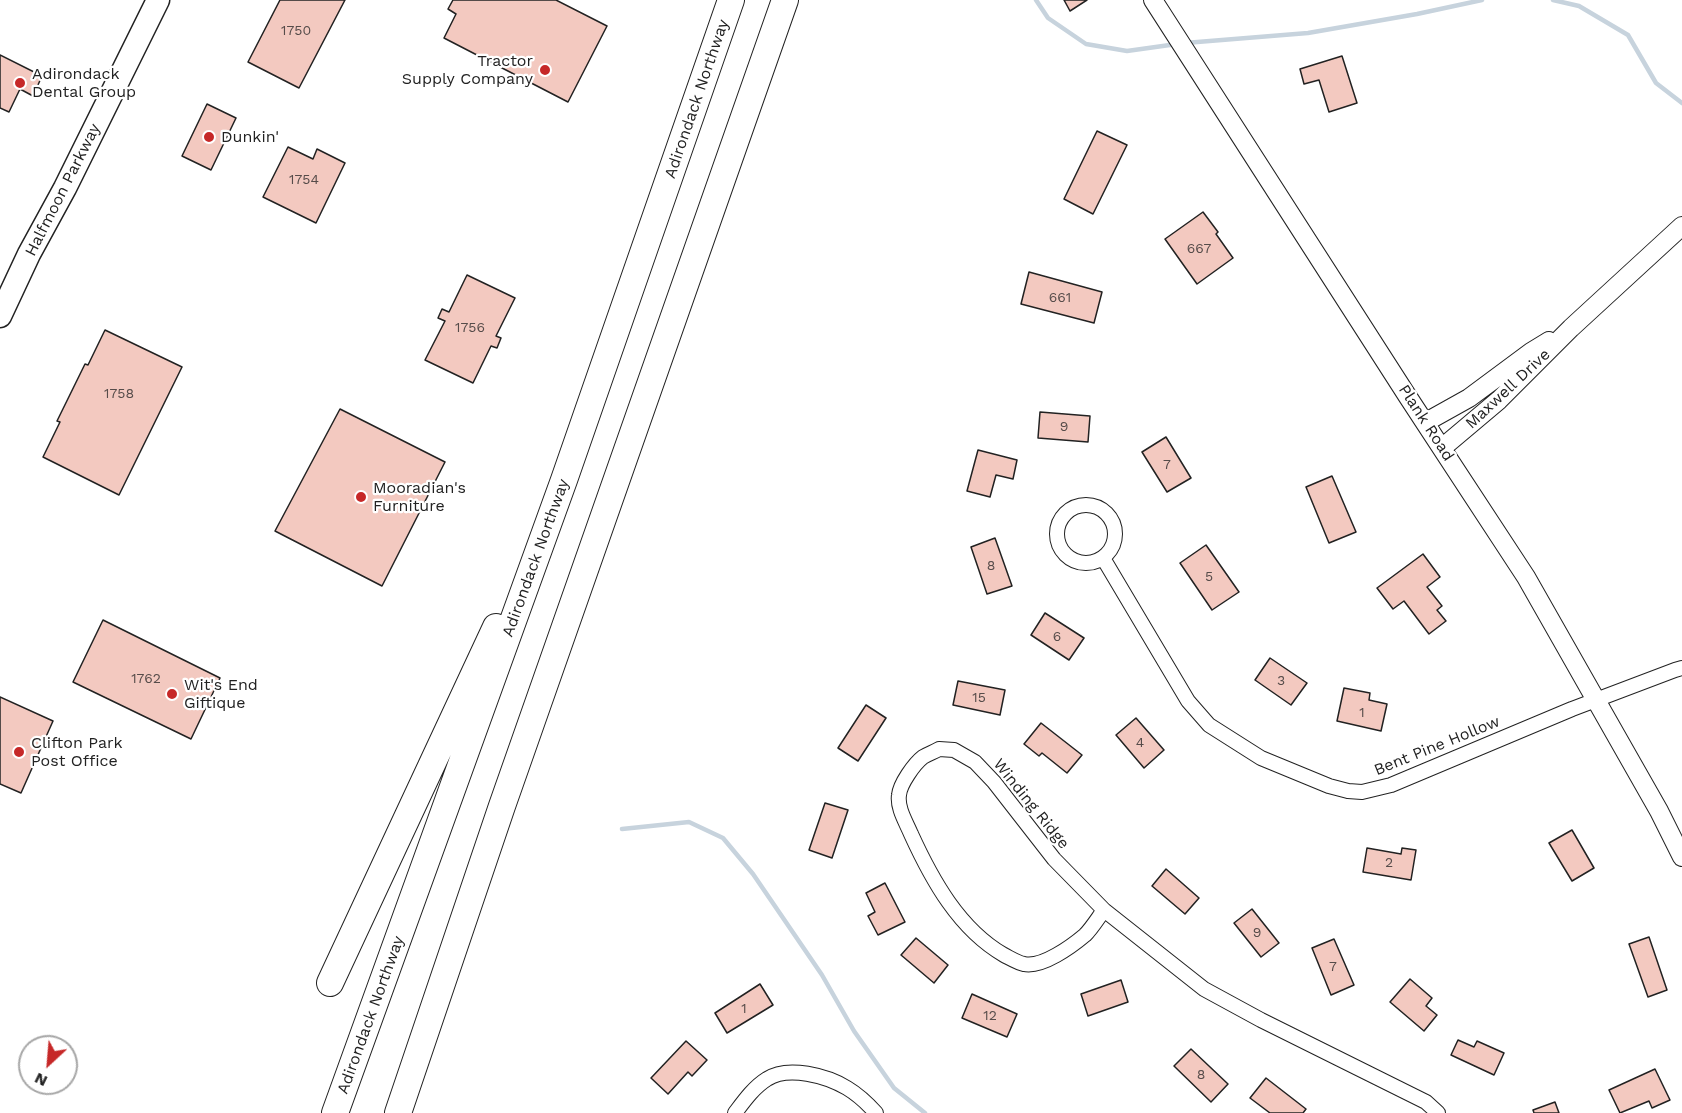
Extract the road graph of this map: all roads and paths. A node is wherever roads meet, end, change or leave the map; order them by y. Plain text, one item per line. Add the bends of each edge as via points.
1 (158, 0) edge
2 (731, 0) edge
3 (785, 0) edge
4 (1153, 0) edge
5 (1682, 226) edge
6 (0, 316) edge
7 (1571, 328) junction
8 (1426, 422) junction
9 (1442, 448) junction
10 (564, 480) junction
11 (1103, 558) junction
12 (1682, 668) edge
13 (1597, 701) junction
14 (1682, 857) edge
15 (1104, 910) junction
16 (330, 983) dead end
17 (335, 1113) edge
18 (398, 1113) edge
19 (735, 1113) edge
20 (876, 1113) edge
21 (1438, 1113) edge

1 - 6 main road, Halfmoon Parkway
2 - 10 highway, Adirondack Northway
3 - 18 highway
4 - 8 street, Plank Road
5 - 7 street, Maxwell Drive
7 - 8 street, Maxwell Drive via 1469,398
7 - 9 street, Maxwell Drive via 1499,400
8 - 9 street, Plank Road
9 - 13 street, Plank Road via 1526,577
10 - 16 highway
10 - 17 highway, Adirondack Northway
11 - 11 street via 1116,536 1112,519 1099,507 1090,505 1065,513 1057,531 1060,549 1084,563
11 - 13 street, Bent Pine Hollow via 1188,701 1209,725 1261,758 1329,786 1362,792 1391,785
12 - 13 street, Bent Pine Hollow
13 - 14 street, Plank Road
15 - 15 street, Winding Ridge via 1054,859 975,762 954,750 939,749 923,757 909,772 899,795 901,811 923,860 944,896 990,946 1010,958 1034,964 1056,956 1086,934
15 - 21 street, Winding Ridge via 1204,989 1426,1102
19 - 20 street via 768,1077 804,1073 850,1089

